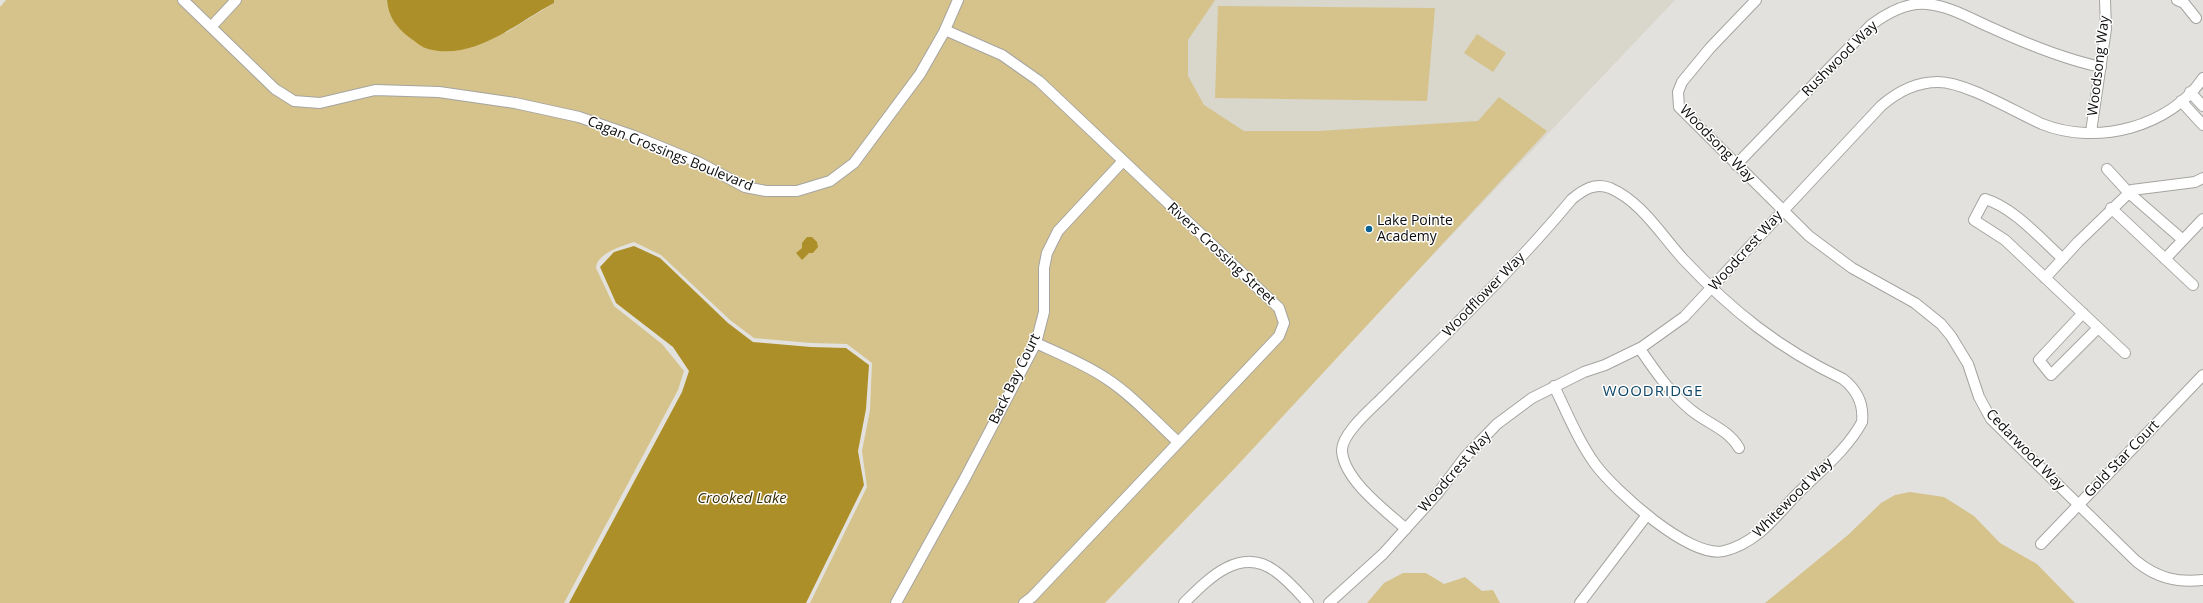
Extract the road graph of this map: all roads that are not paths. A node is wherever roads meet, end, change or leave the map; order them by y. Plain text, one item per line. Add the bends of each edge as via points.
1 (183, 0) edge
2 (236, 0) edge
3 (958, 0) edge
4 (1756, 0) edge
5 (2105, 0) edge
6 (2177, 0) edge
7 (2196, 18) dead end
8 (211, 27) junction
9 (945, 30) junction
10 (2101, 67) junction
11 (2203, 78) edge
12 (2190, 92) junction
13 (2181, 100) junction
14 (2203, 106) edge
15 (2203, 125) edge
16 (2091, 132) junction
17 (1123, 161) junction
18 (1736, 165) junction
19 (2107, 169) dead end
20 (2199, 180) edge
21 (2203, 190) edge
22 (2129, 193) junction
23 (2111, 208) junction
24 (1782, 211) junction
25 (2203, 219) edge
26 (2183, 240) junction
27 (2063, 258) junction
28 (2165, 259) junction
29 (2045, 278) junction
30 (2193, 285) dead end
31 (1712, 288) junction
32 (2083, 313) junction
33 (2098, 328) junction
34 (1036, 343) junction
35 (1640, 349) junction
36 (2125, 353) dead end
37 (2203, 375) edge
38 (1554, 386) junction
39 (1178, 442) junction
40 (1739, 448) dead end
41 (2079, 505) junction
42 (1647, 515) junction
43 (1406, 529) junction
44 (2041, 544) dead end
45 (2203, 580) edge
46 (896, 603) edge
47 (1024, 603) edge
48 (1184, 603) edge
49 (1308, 603) edge
50 (1329, 603) edge
51 (1580, 603) edge

1 - 8 street, Cagan Crossings Boulevard
2 - 8 street
3 - 9 street, Cagan Crossings Boulevard
4 - 18 street, Woodsong Way via 1688,73 1678,92 1678,107
5 - 10 street, Woodsong Way via 2106,29
6 - 7 street via 2184,3
8 - 9 street, Cagan Crossings Boulevard via 275,89 294,101 320,103 375,90 439,92 515,103 579,117 620,131 700,163 745,187 766,191 797,191 824,183 854,163 920,74
9 - 17 street, Rivers Crossing Street via 1002,55 1039,81
10 - 16 street, Woodsong Way
10 - 18 street, Rushwood Way via 2060,56 1951,10 1926,4 1904,6 1871,24
11 - 12 street, Woodcrest Way
12 - 13 street, Woodcrest Way
12 - 14 street
13 - 15 street
13 - 16 street, Woodcrest Way via 2157,118 2141,125 2110,132
16 - 24 street, Woodcrest Way via 2058,129 1957,86 1938,82 1919,85 1902,91 1881,106
17 - 34 street, Back Bay Court via 1058,231 1047,254 1044,268 1044,312
17 - 39 street, Rivers Crossing Street via 1279,308 1284,322 1279,336
18 - 24 street, Woodsong Way
19 - 22 street
20 - 21 street
20 - 22 street via 2132,190
22 - 23 street
22 - 26 street
23 - 27 street
23 - 28 street
24 - 31 street, Woodcrest Way
24 - 41 street, Cedarwood Way via 1831,254 1915,304 1941,324 1968,364 1981,403 1991,419
25 - 26 street
26 - 28 street
27 - 29 street
27 - 29 street via 2025,223 1994,202 1985,199 1974,220 2005,240
28 - 30 street
29 - 32 street
31 - 35 street, Woodcrest Way via 1677,323
31 - 42 street, Whitewood Way via 1771,338 1851,385 1859,398 1862,422 1835,456 1762,532 1733,549 1722,552 1692,546
31 - 43 street, Woodflower Way via 1645,214 1626,198 1601,186 1582,191 1515,264 1374,406 1344,441 1344,460 1355,480
32 - 33 street
32 - 33 street via 2039,360 2051,375
33 - 36 street
34 - 39 street via 1090,368 1107,379
34 - 46 street, Back Bay Court
35 - 38 street, Woodcrest Way
35 - 40 street via 1676,397 1698,416 1728,434
37 - 41 street, Gold Star Court
38 - 42 street, Whitewood Way via 1594,463
38 - 43 street, Woodcrest Way via 1524,403 1491,430 1465,457
39 - 47 street, Rivers Crossing Street
41 - 44 street, Gold Star Court
41 - 45 street, Cedarwood Way via 2136,561 2152,572 2177,581
42 - 51 street
43 - 50 street, Woodcrest Way via 1356,580
48 - 49 street via 1223,568 1250,563 1276,571

